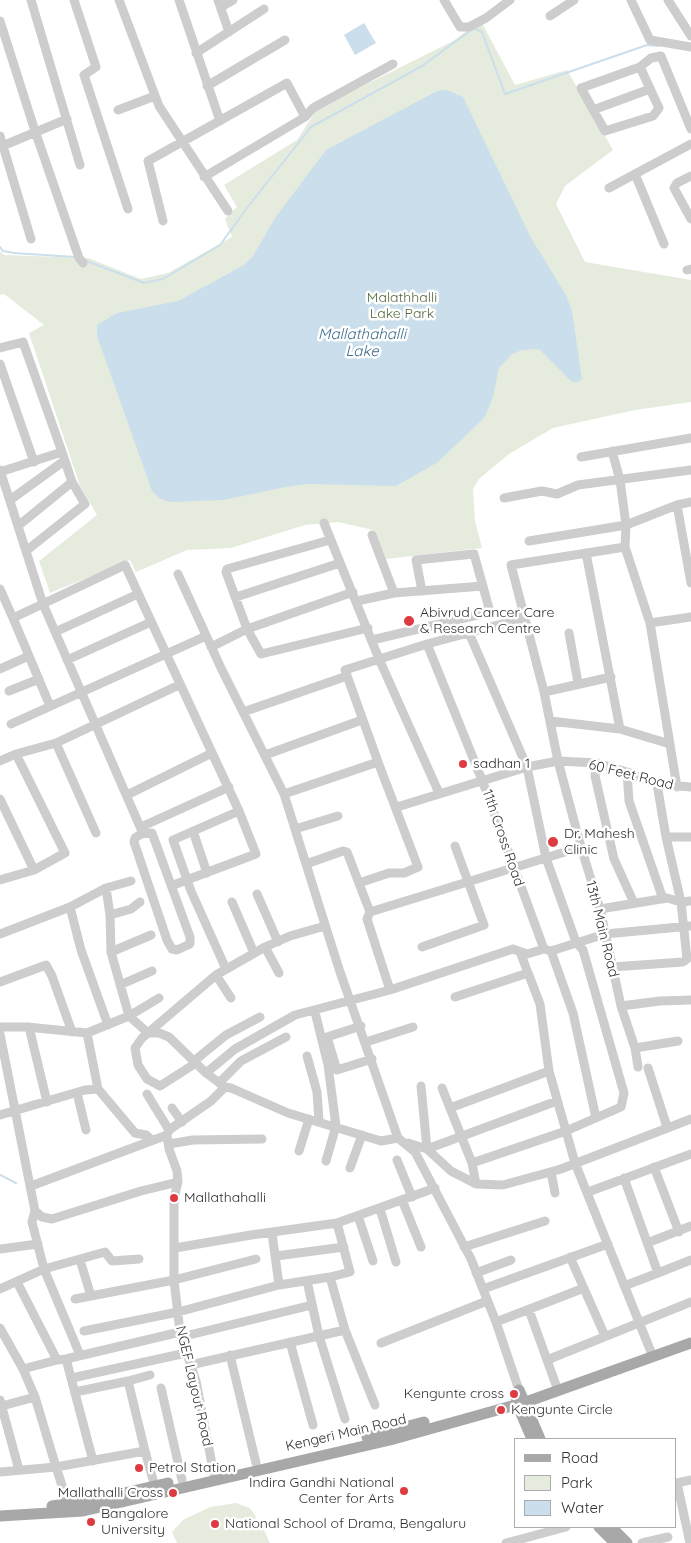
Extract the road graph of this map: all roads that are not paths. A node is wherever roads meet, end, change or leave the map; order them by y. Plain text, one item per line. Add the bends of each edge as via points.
1 (30, 0) edge
2 (74, 0) edge
3 (119, 0) edge
4 (179, 0) edge
5 (233, 0) edge
6 (444, 0) edge
7 (510, 0) edge
8 (574, 0) edge
9 (630, 0) edge
10 (668, 0) edge
11 (219, 4) edge
12 (264, 9) dead end
13 (550, 16) dead end
14 (0, 21) edge
15 (229, 32) junction
16 (691, 36) edge
17 (285, 40) dead end
18 (691, 47) edge
19 (196, 52) junction
20 (393, 64) dead end
21 (640, 67) junction
22 (207, 86) junction
23 (650, 89) junction
24 (155, 96) junction
25 (118, 110) dead end
26 (593, 110) junction
27 (305, 117) junction
28 (66, 119) junction
29 (220, 121) junction
30 (691, 129) edge
31 (35, 132) junction
32 (0, 136) edge
33 (183, 143) junction
34 (691, 144) edge
35 (2, 146) edge
36 (80, 165) dead end
37 (635, 174) junction
38 (691, 176) edge
39 (204, 177) junction
40 (609, 188) dead end
41 (128, 209) dead end
42 (228, 211) dead end
43 (691, 219) edge
44 (164, 221) dead end
45 (31, 239) dead end
46 (664, 244) dead end
47 (83, 263) dead end
48 (0, 348) edge
49 (0, 364) edge
50 (691, 438) edge
51 (62, 452) junction
52 (612, 452) junction
53 (581, 457) dead end
54 (64, 461) junction
55 (34, 462) junction
56 (691, 470) edge
57 (0, 472) edge
58 (620, 480) junction
59 (72, 482) junction
60 (504, 498) dead end
61 (10, 500) junction
62 (691, 502) edge
63 (677, 504) junction
64 (324, 523) dead end
65 (626, 525) junction
66 (18, 526) junction
67 (372, 535) dead end
68 (330, 540) junction
69 (529, 540) dead end
70 (626, 547) junction
71 (26, 551) junction
72 (586, 553) junction
73 (340, 563) junction
74 (178, 574) dead end
75 (691, 584) edge
76 (483, 586) junction
77 (0, 589) edge
78 (422, 591) junction
79 (394, 593) junction
80 (138, 594) junction
81 (355, 596) junction
82 (236, 597) junction
83 (43, 604) junction
84 (691, 617) edge
85 (13, 618) junction
86 (524, 618) junction
87 (151, 622) junction
88 (650, 623) junction
89 (247, 628) junction
90 (368, 628) junction
91 (55, 632) junction
92 (469, 633) junction
93 (569, 634) dead end
94 (206, 636) junction
95 (372, 640) junction
96 (427, 644) junction
97 (211, 647) junction
98 (165, 654) junction
99 (29, 656) junction
100 (378, 659) junction
101 (67, 660) junction
102 (0, 669) edge
103 (347, 676) junction
104 (611, 677) junction
105 (39, 679) junction
106 (578, 684) junction
107 (179, 685) junction
108 (9, 691) dead end
109 (81, 692) junction
110 (544, 692) junction
111 (50, 706) junction
112 (243, 712) junction
113 (362, 720) junction
114 (550, 721) junction
115 (11, 724) dead end
116 (95, 726) junction
117 (620, 729) junction
118 (56, 744) junction
119 (670, 744) junction
120 (212, 753) junction
121 (16, 754) junction
122 (265, 756) junction
123 (0, 761) edge
124 (378, 762) junction
125 (558, 762) junction
126 (597, 763) junction
127 (527, 767) junction
128 (628, 772) junction
129 (482, 780) junction
130 (658, 784) junction
131 (229, 787) junction
132 (676, 787) junction
133 (691, 787) edge
134 (438, 793) junction
135 (284, 794) junction
136 (127, 795) junction
137 (0, 800) edge
138 (397, 808) junction
139 (239, 811) junction
140 (338, 816) dead end
141 (295, 829) junction
142 (141, 830) junction
143 (193, 831) junction
144 (96, 832) dead end
145 (691, 837) edge
146 (666, 838) junction
147 (455, 846) dead end
148 (581, 847) junction
149 (546, 858) junction
150 (306, 864) junction
151 (512, 867) junction
152 (34, 870) junction
153 (207, 873) junction
154 (0, 880) edge
155 (187, 880) junction
156 (131, 881) dead end
157 (468, 881) junction
158 (359, 883) junction
159 (176, 884) dead end
160 (106, 888) junction
161 (257, 894) dead end
162 (663, 899) junction
163 (691, 901) edge
164 (140, 902) dead end
165 (232, 902) dead end
166 (681, 902) junction
167 (634, 903) junction
168 (70, 907) junction
169 (600, 909) junction
170 (370, 912) junction
171 (110, 915) junction
172 (326, 926) junction
173 (688, 927) edge
174 (0, 934) edge
175 (605, 934) junction
176 (150, 935) dead end
177 (278, 942) junction
178 (576, 942) junction
179 (265, 947) junction
180 (422, 947) dead end
181 (548, 950) junction
182 (112, 952) junction
183 (520, 952) junction
184 (254, 954) junction
185 (612, 967) junction
186 (226, 969) junction
187 (152, 971) dead end
188 (279, 973) dead end
189 (528, 973) junction
190 (216, 975) junction
191 (0, 982) edge
192 (120, 985) junction
193 (390, 990) junction
194 (455, 997) dead end
195 (159, 998) dead end
196 (231, 998) dead end
197 (691, 1000) edge
198 (352, 1002) junction
199 (621, 1006) junction
200 (314, 1012) junction
201 (128, 1016) junction
202 (260, 1017) dead end
203 (108, 1025) junction
204 (361, 1026) junction
205 (0, 1027) edge
206 (29, 1027) junction
207 (413, 1027) dead end
208 (72, 1032) junction
209 (87, 1033) junction
210 (148, 1033) junction
211 (0, 1034) edge
212 (286, 1037) dead end
213 (678, 1041) dead end
214 (366, 1042) junction
215 (634, 1048) junction
216 (306, 1056) dead end
217 (372, 1059) junction
218 (195, 1062) junction
219 (638, 1067) dead end
220 (648, 1068) dead end
221 (549, 1071) junction
222 (206, 1073) junction
223 (222, 1085) junction
224 (420, 1086) dead end
225 (442, 1088) dead end
226 (98, 1089) junction
227 (77, 1093) junction
228 (147, 1094) dead end
229 (557, 1101) junction
230 (47, 1102) junction
231 (172, 1108) dead end
232 (450, 1108) junction
233 (16, 1110) junction
234 (0, 1115) edge
235 (596, 1118) junction
236 (310, 1119) junction
237 (691, 1119) edge
238 (319, 1121) junction
239 (182, 1122) junction
240 (336, 1126) junction
241 (667, 1127) junction
242 (86, 1130) dead end
243 (566, 1131) junction
244 (362, 1135) junction
245 (168, 1136) junction
246 (462, 1137) junction
247 (262, 1139) dead end
248 (152, 1140) junction
249 (400, 1140) junction
250 (427, 1149) junction
251 (299, 1151) dead end
252 (691, 1154) edge
253 (397, 1160) dead end
254 (326, 1161) dead end
255 (472, 1163) junction
256 (575, 1163) junction
257 (654, 1167) junction
258 (350, 1168) dead end
259 (551, 1172) junction
260 (624, 1178) junction
261 (178, 1182) junction
262 (476, 1184) junction
263 (31, 1186) junction
264 (435, 1188) junction
265 (588, 1192) junction
266 (555, 1193) dead end
267 (412, 1197) junction
268 (402, 1200) junction
269 (380, 1209) junction
270 (35, 1211) junction
271 (358, 1216) junction
272 (545, 1222) dead end
273 (337, 1223) junction
274 (691, 1226) edge
275 (679, 1232) junction
276 (272, 1233) junction
277 (647, 1243) junction
278 (38, 1244) junction
279 (608, 1244) junction
280 (421, 1246) dead end
281 (344, 1247) junction
282 (464, 1247) junction
283 (175, 1248) junction
284 (0, 1249) edge
285 (276, 1256) junction
286 (570, 1257) junction
287 (139, 1259) dead end
288 (256, 1259) dead end
289 (80, 1260) junction
290 (511, 1260) dead end
291 (691, 1260) edge
292 (373, 1261) dead end
293 (396, 1262) dead end
294 (44, 1269) junction
295 (476, 1273) junction
296 (658, 1273) junction
297 (330, 1277) junction
298 (174, 1280) junction
299 (307, 1280) junction
300 (17, 1282) junction
301 (279, 1285) junction
302 (624, 1286) junction
303 (584, 1288) junction
304 (0, 1289) edge
305 (483, 1289) junction
306 (90, 1296) junction
307 (75, 1299) dead end
308 (488, 1301) junction
309 (691, 1302) edge
310 (312, 1305) junction
311 (530, 1310) junction
312 (178, 1312) junction
313 (496, 1322) junction
314 (638, 1323) junction
315 (0, 1328) edge
316 (346, 1330) junction
317 (84, 1331) dead end
318 (181, 1334) junction
319 (319, 1336) junction
320 (605, 1336) junction
321 (691, 1336) edge
322 (290, 1342) junction
323 (381, 1343) dead end
324 (691, 1343) edge
325 (651, 1352) junction
326 (186, 1353) junction
327 (80, 1355) junction
328 (230, 1355) junction
329 (62, 1359) junction
330 (547, 1360) junction
331 (190, 1365) junction
332 (23, 1369) junction
333 (150, 1375) dead end
334 (72, 1378) junction
335 (128, 1381) junction
336 (556, 1386) junction
337 (162, 1388) dead end
338 (75, 1392) junction
339 (34, 1397) junction
340 (520, 1398) junction
341 (1, 1403) edge
342 (375, 1405) dead end
343 (345, 1419) dead end
344 (313, 1425) dead end
345 (532, 1438) edge
346 (540, 1438) edge
347 (145, 1451) junction
348 (93, 1461) junction
349 (256, 1463) junction
350 (56, 1467) junction
351 (19, 1470) junction
352 (0, 1472) edge
353 (214, 1476) junction
354 (182, 1480) junction
355 (691, 1480) edge
356 (155, 1487) junction
357 (68, 1504) junction
358 (0, 1509) edge
359 (687, 1513) edge
360 (0, 1516) edge
361 (562, 1528) edge
362 (600, 1528) edge
363 (612, 1528) edge
364 (668, 1537) dead end
365 (506, 1543) edge
366 (615, 1543) edge
367 (627, 1543) edge
368 (642, 1543) edge
369 (690, 1543) edge

1 - 28 street
2 - 41 street via 96,67 84,75
3 - 24 street
4 - 19 street
5 - 11 street
6 - 7 street via 460,27 482,20
8 - 13 street
9 - 18 street via 650,40
10 - 16 street
11 - 15 street
12 - 15 street
14 - 31 street
15 - 19 street
17 - 22 street
19 - 22 street
20 - 27 street via 313,108
21 - 23 street
21 - 26 street via 581,88
21 - 30 street via 651,58 661,56
22 - 29 street
23 - 26 street
23 - 26 street via 659,108 653,116 605,131
24 - 25 street
24 - 33 street
27 - 29 street via 287,83
27 - 39 street
28 - 31 street
28 - 36 street
29 - 33 street
31 - 35 street
31 - 47 street
32 - 35 street
33 - 39 street
33 - 44 street via 148,161
34 - 37 street
35 - 45 street
37 - 40 street
37 - 46 street
38 - 43 street via 674,188
39 - 42 street
48 - 51 street via 23,342
49 - 55 street
50 - 52 street
51 - 54 street
51 - 55 street
52 - 53 street
52 - 58 street
54 - 59 street
54 - 61 street
55 - 57 street
56 - 58 street
57 - 61 street
58 - 60 street via 578,485 557,494 542,491
58 - 65 street
59 - 66 street
59 - 71 street via 85,504
61 - 66 street
62 - 63 street
63 - 65 street
63 - 75 street
64 - 68 street
65 - 69 street
65 - 70 street
66 - 71 street
67 - 79 street
68 - 73 street
68 - 82 street via 227,569
70 - 72 street
70 - 88 street
71 - 83 street
72 - 86 street, 13th Main Road via 512,565
72 - 104 street
73 - 81 street
73 - 82 street
74 - 94 street
76 - 78 street
76 - 78 street via 474,554 416,560
76 - 95 street via 490,612
77 - 85 street
78 - 79 street
79 - 81 street
80 - 83 street via 125,565
80 - 87 street
80 - 91 street
81 - 89 street
81 - 90 street
82 - 89 street
83 - 85 street
83 - 91 street
84 - 88 street
85 - 99 street
86 - 92 street
86 - 110 street, 13th Main Road
87 - 98 street
87 - 101 street
88 - 119 street
89 - 90 street via 261,654
89 - 97 street
90 - 95 street
91 - 101 street
92 - 96 street
92 - 127 street
93 - 106 street
94 - 97 street
94 - 98 street
95 - 100 street
96 - 100 street
96 - 129 street, 11th Cross Road
97 - 112 street
98 - 107 street
98 - 109 street
99 - 102 street
99 - 105 street
100 - 103 street via 345,670
100 - 134 street
101 - 109 street
103 - 112 street
103 - 113 street
104 - 106 street
104 - 117 street
105 - 108 street
105 - 111 street
106 - 110 street
107 - 116 street
107 - 120 street
109 - 111 street
109 - 116 street
110 - 114 street, 13th Main Road
111 - 115 street
112 - 122 street
113 - 122 street
113 - 124 street
114 - 117 street
114 - 125 street, 13th Main Road
116 - 118 street
116 - 136 street
117 - 119 street
118 - 121 street
118 - 144 street
119 - 132 street
120 - 131 street
120 - 136 street
121 - 123 street
121 - 152 street via 65,853
122 - 135 street
124 - 135 street
124 - 138 street
125 - 126 street, 60 Feet Road
125 - 127 street, 60 Feet Road
125 - 148 street, 13th Main Road
126 - 128 street, 60 Feet Road
126 - 167 street via 595,776 614,858
127 - 129 street, 60 Feet Road
127 - 149 street
128 - 130 street, 60 Feet Road
128 - 162 street via 630,801
129 - 134 street, 60 Feet Road
129 - 151 street, 11th Cross Road
130 - 132 street, 60 Feet Road
130 - 146 street
131 - 139 street
131 - 142 street
132 - 133 street, 60 Feet Road
134 - 138 street, 60 Feet Road
135 - 141 street
136 - 142 street
137 - 152 street
138 - 158 street via 418,867
139 - 143 street
139 - 153 street via 256,854
140 - 141 street
141 - 150 street
142 - 142 street via 155,835 190,937 190,944 177,950 172,950 167,940 134,842
143 - 153 street
143 - 155 street via 173,840
145 - 146 street
146 - 166 street
147 - 157 street
148 - 149 street
148 - 169 street, 13th Main Road
149 - 151 street
149 - 178 street
150 - 158 street via 345,850
150 - 172 street
151 - 157 street
151 - 181 street, 11th Cross Road
152 - 154 street
153 - 155 street
155 - 159 street
155 - 186 street
156 - 160 street
157 - 170 street
157 - 180 street via 484,925
158 - 170 street
160 - 168 street
160 - 171 street
161 - 177 street
162 - 166 street
162 - 167 street
163 - 166 street
164 - 171 street
165 - 184 street
166 - 173 street
167 - 169 street
168 - 174 street
168 - 203 street via 81,950
169 - 175 street, 13th Main Road
170 - 193 street via 367,919
171 - 182 street
172 - 177 street
172 - 198 street
173 - 175 street
173 - 185 street via 686,961
175 - 178 street
175 - 185 street, 13th Main Road
176 - 182 street
177 - 179 street
178 - 181 street
178 - 235 street via 583,950 624,1093 621,1107
179 - 184 street
179 - 188 street
181 - 183 street
181 - 235 street, 11th Cross Road via 572,1013
182 - 192 street
183 - 189 street
183 - 193 street via 513,949
184 - 186 street
185 - 199 street, 13th Main Road
186 - 190 street
187 - 192 street
189 - 194 street
189 - 221 street via 540,1004
190 - 196 street
190 - 210 street
191 - 208 street via 46,965
192 - 201 street
193 - 198 street
195 - 201 street
197 - 199 street via 660,1000
198 - 200 street
198 - 204 street
199 - 215 street, 13th Main Road
200 - 222 street via 295,1016 265,1032 235,1049
200 - 240 street via 328,1065
201 - 203 street
201 - 210 street
202 - 218 street via 226,1035
203 - 209 street
204 - 214 street
204 - 217 street via 327,1037 337,1070
205 - 206 street
206 - 208 street
206 - 230 street
207 - 214 street
208 - 209 street
209 - 226 street
210 - 218 street via 159,1032 169,1037
210 - 218 street via 135,1048 138,1065 147,1079 160,1086
211 - 233 street
212 - 223 street via 241,1061
213 - 215 street
214 - 217 street
215 - 219 street, 13th Main Road
216 - 238 street via 317,1092
217 - 249 street
218 - 222 street
220 - 241 street
221 - 229 street
221 - 232 street
222 - 223 street
223 - 236 street
223 - 239 street via 211,1101
224 - 250 street
225 - 232 street
226 - 227 street
226 - 248 street via 135,1134 146,1135
227 - 230 street
227 - 242 street
228 - 245 street
229 - 243 street
229 - 246 street
230 - 233 street
231 - 239 street
232 - 246 street
233 - 234 street
233 - 263 street
235 - 243 street
236 - 238 street
236 - 251 street
237 - 241 street
238 - 240 street
239 - 245 street
240 - 244 street
240 - 254 street
241 - 256 street
243 - 255 street
243 - 256 street
244 - 249 street via 381,1141
244 - 258 street
245 - 247 street via 194,1140
245 - 248 street
245 - 261 street
246 - 250 street
246 - 255 street
248 - 263 street
249 - 250 street
249 - 264 street via 415,1152
250 - 262 street via 451,1171
252 - 257 street
253 - 267 street
255 - 262 street
256 - 259 street
256 - 265 street
257 - 260 street
257 - 275 street
259 - 262 street via 503,1185
259 - 266 street
260 - 265 street
260 - 277 street
261 - 270 street via 52,1219 42,1218
261 - 283 street, NGEF Layout Road via 174,1198
263 - 270 street
264 - 267 street
264 - 282 street
265 - 279 street
267 - 268 street
268 - 269 street
268 - 280 street
269 - 271 street
269 - 293 street
270 - 278 street via 32,1222
271 - 273 street
271 - 292 street
272 - 282 street
273 - 276 street
273 - 281 street
274 - 275 street
275 - 277 street
276 - 283 street
276 - 285 street
277 - 296 street
278 - 284 street
278 - 294 street
279 - 286 street
279 - 302 street
281 - 285 street
281 - 297 street via 350,1272
282 - 295 street
283 - 298 street, NGEF Layout Road
285 - 301 street
286 - 303 street
286 - 305 street
287 - 289 street via 112,1261 106,1252
288 - 298 street
289 - 294 street
289 - 306 street
290 - 295 street
291 - 296 street
294 - 300 street
294 - 327 street
295 - 305 street
296 - 302 street
297 - 299 street
297 - 316 street
298 - 306 street
298 - 312 street, NGEF Layout Road
299 - 301 street
299 - 310 street
300 - 304 street
300 - 329 street
301 - 312 street
302 - 314 street
303 - 311 street
303 - 320 street
305 - 308 street
306 - 307 street
308 - 313 street
308 - 323 street
309 - 314 street
310 - 318 street
310 - 319 street
311 - 313 street
311 - 330 street
312 - 317 street
312 - 318 street, NGEF Layout Road
313 - 340 street
314 - 320 street
314 - 325 street
315 - 332 street
316 - 319 street
316 - 342 street
318 - 326 street, NGEF Layout Road
318 - 327 street
319 - 322 street
319 - 343 street
320 - 330 street
321 - 325 main road, Kengeri Main Road
322 - 328 street
322 - 344 street
324 - 340 main road, Kengeri Main Road
325 - 336 main road, Kengeri Main Road
326 - 331 street, NGEF Layout Road
326 - 334 street
327 - 329 street
328 - 331 street
328 - 349 street
329 - 332 street
329 - 334 street
330 - 336 street
331 - 353 street, NGEF Layout Road
332 - 339 street
333 - 335 street
334 - 338 street
335 - 338 street
335 - 347 street
336 - 340 main road, Kengeri Main Road
337 - 354 street
338 - 348 street
339 - 341 street
339 - 350 street
340 - 345 main road
340 - 346 main road
340 - 349 main road, Kengeri Main Road
340 - 353 main road, Kengeri Main Road via 390,1440
341 - 351 street
347 - 348 street
347 - 356 street
348 - 350 street
349 - 353 main road, Kengeri Main Road
350 - 351 street
350 - 357 street
351 - 352 street
353 - 354 main road, Kengeri Main Road
353 - 360 main road, Kengeri Main Road via 83,1511
354 - 356 main road, Kengeri Main Road
355 - 359 street via 677,1483
356 - 357 main road, Kengeri Main Road
357 - 358 main road, Kengeri Main Road
359 - 369 street
361 - 365 street
362 - 366 main road
363 - 367 main road
364 - 368 street

